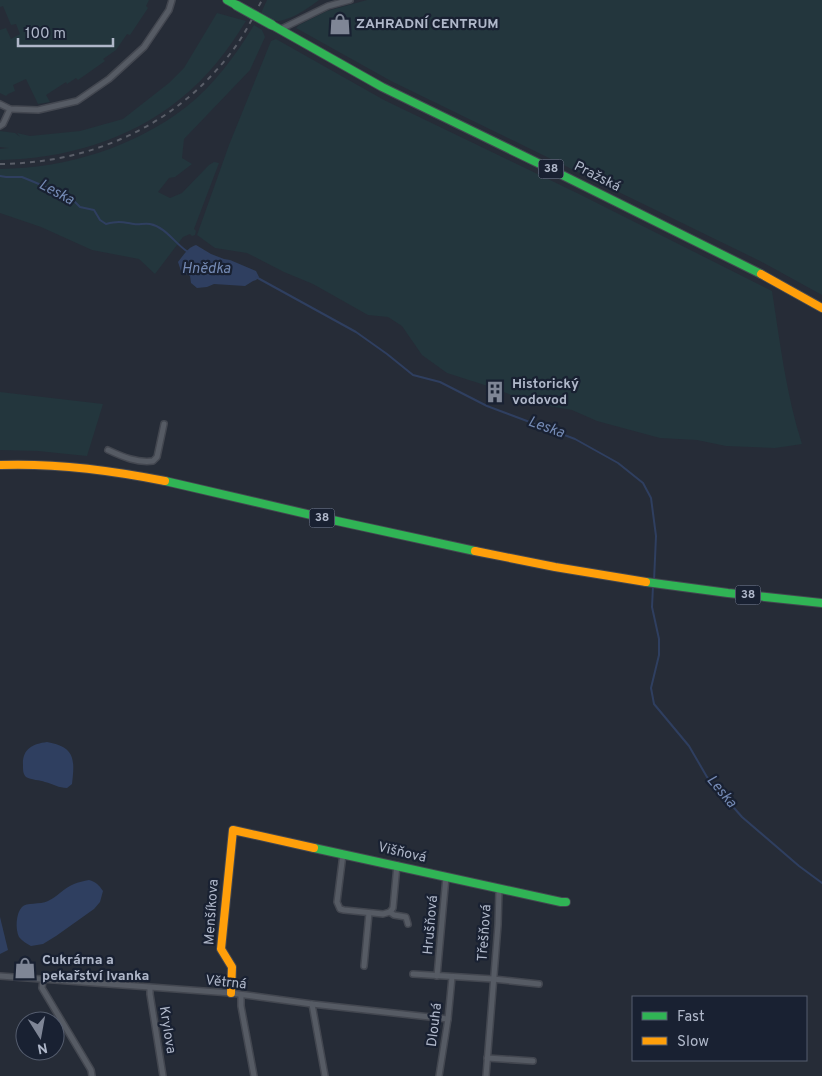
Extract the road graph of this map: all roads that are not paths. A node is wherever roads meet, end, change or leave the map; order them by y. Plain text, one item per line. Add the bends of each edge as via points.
1 (172, 0) edge
2 (226, 0) edge
3 (350, 0) edge
4 (276, 27) junction
5 (0, 104) edge
6 (10, 109) junction
7 (0, 126) edge
8 (822, 308) edge
9 (164, 424) dead end
10 (108, 450) dead end
11 (0, 465) edge
12 (822, 603) edge
13 (233, 830) joint
14 (343, 854) junction
15 (397, 865) junction
16 (446, 877) junction
17 (499, 889) junction
18 (566, 902) dead end
19 (390, 912) junction
20 (369, 914) junction
21 (408, 924) dead end
22 (364, 966) dead end
23 (413, 974) dead end
24 (0, 976) edge
25 (437, 976) junction
26 (452, 976) junction
27 (43, 978) junction
28 (493, 979) junction
29 (539, 984) dead end
30 (150, 988) junction
31 (231, 994) junction
32 (241, 995) junction
33 (312, 1004) junction
34 (448, 1019) junction
35 (487, 1058) junction
36 (533, 1060) dead end
37 (92, 1076) edge
38 (163, 1076) edge
39 (254, 1076) edge
40 (325, 1076) edge
41 (440, 1076) edge
42 (486, 1076) edge

1 - 6 street via 169,10 144,47 109,80 77,101 38,110
2 - 4 main road, 38, bridge
3 - 4 street
4 - 8 main road, Pražská / 38 via 382,87 778,283
5 - 6 street
6 - 7 street
9 - 10 street via 157,457 153,461 132,459
11 - 12 main road, 38 via 72,466 128,474 553,567 673,586
13 - 14 main road, Višňová
13 - 31 main road, Menšíkova via 221,949 232,967
14 - 15 main road, Višňová
14 - 20 street via 338,905 340,909
15 - 16 main road, Višňová
15 - 19 street
16 - 17 main road, Višňová
16 - 25 street, Hrušňová
17 - 18 main road, Višňová
17 - 28 street, Třešňová
19 - 20 street
19 - 21 street via 406,918
20 - 22 street
23 - 25 street, Hrušňová
24 - 27 street, Větrná
25 - 26 street, Hrušňová
26 - 28 street, Hrušňová
26 - 34 street, Dlouhá
27 - 30 street, Větrná
27 - 37 street via 42,988
28 - 29 street, Třešňová
28 - 35 street, Třešňová
30 - 31 street, Větrná
30 - 38 street, Krylova
31 - 32 street, Větrná
32 - 33 street, Větrná
32 - 39 street
33 - 34 street, Větrná
33 - 40 street
34 - 41 street, Dlouhá
35 - 36 street
35 - 42 street, Třešňová

